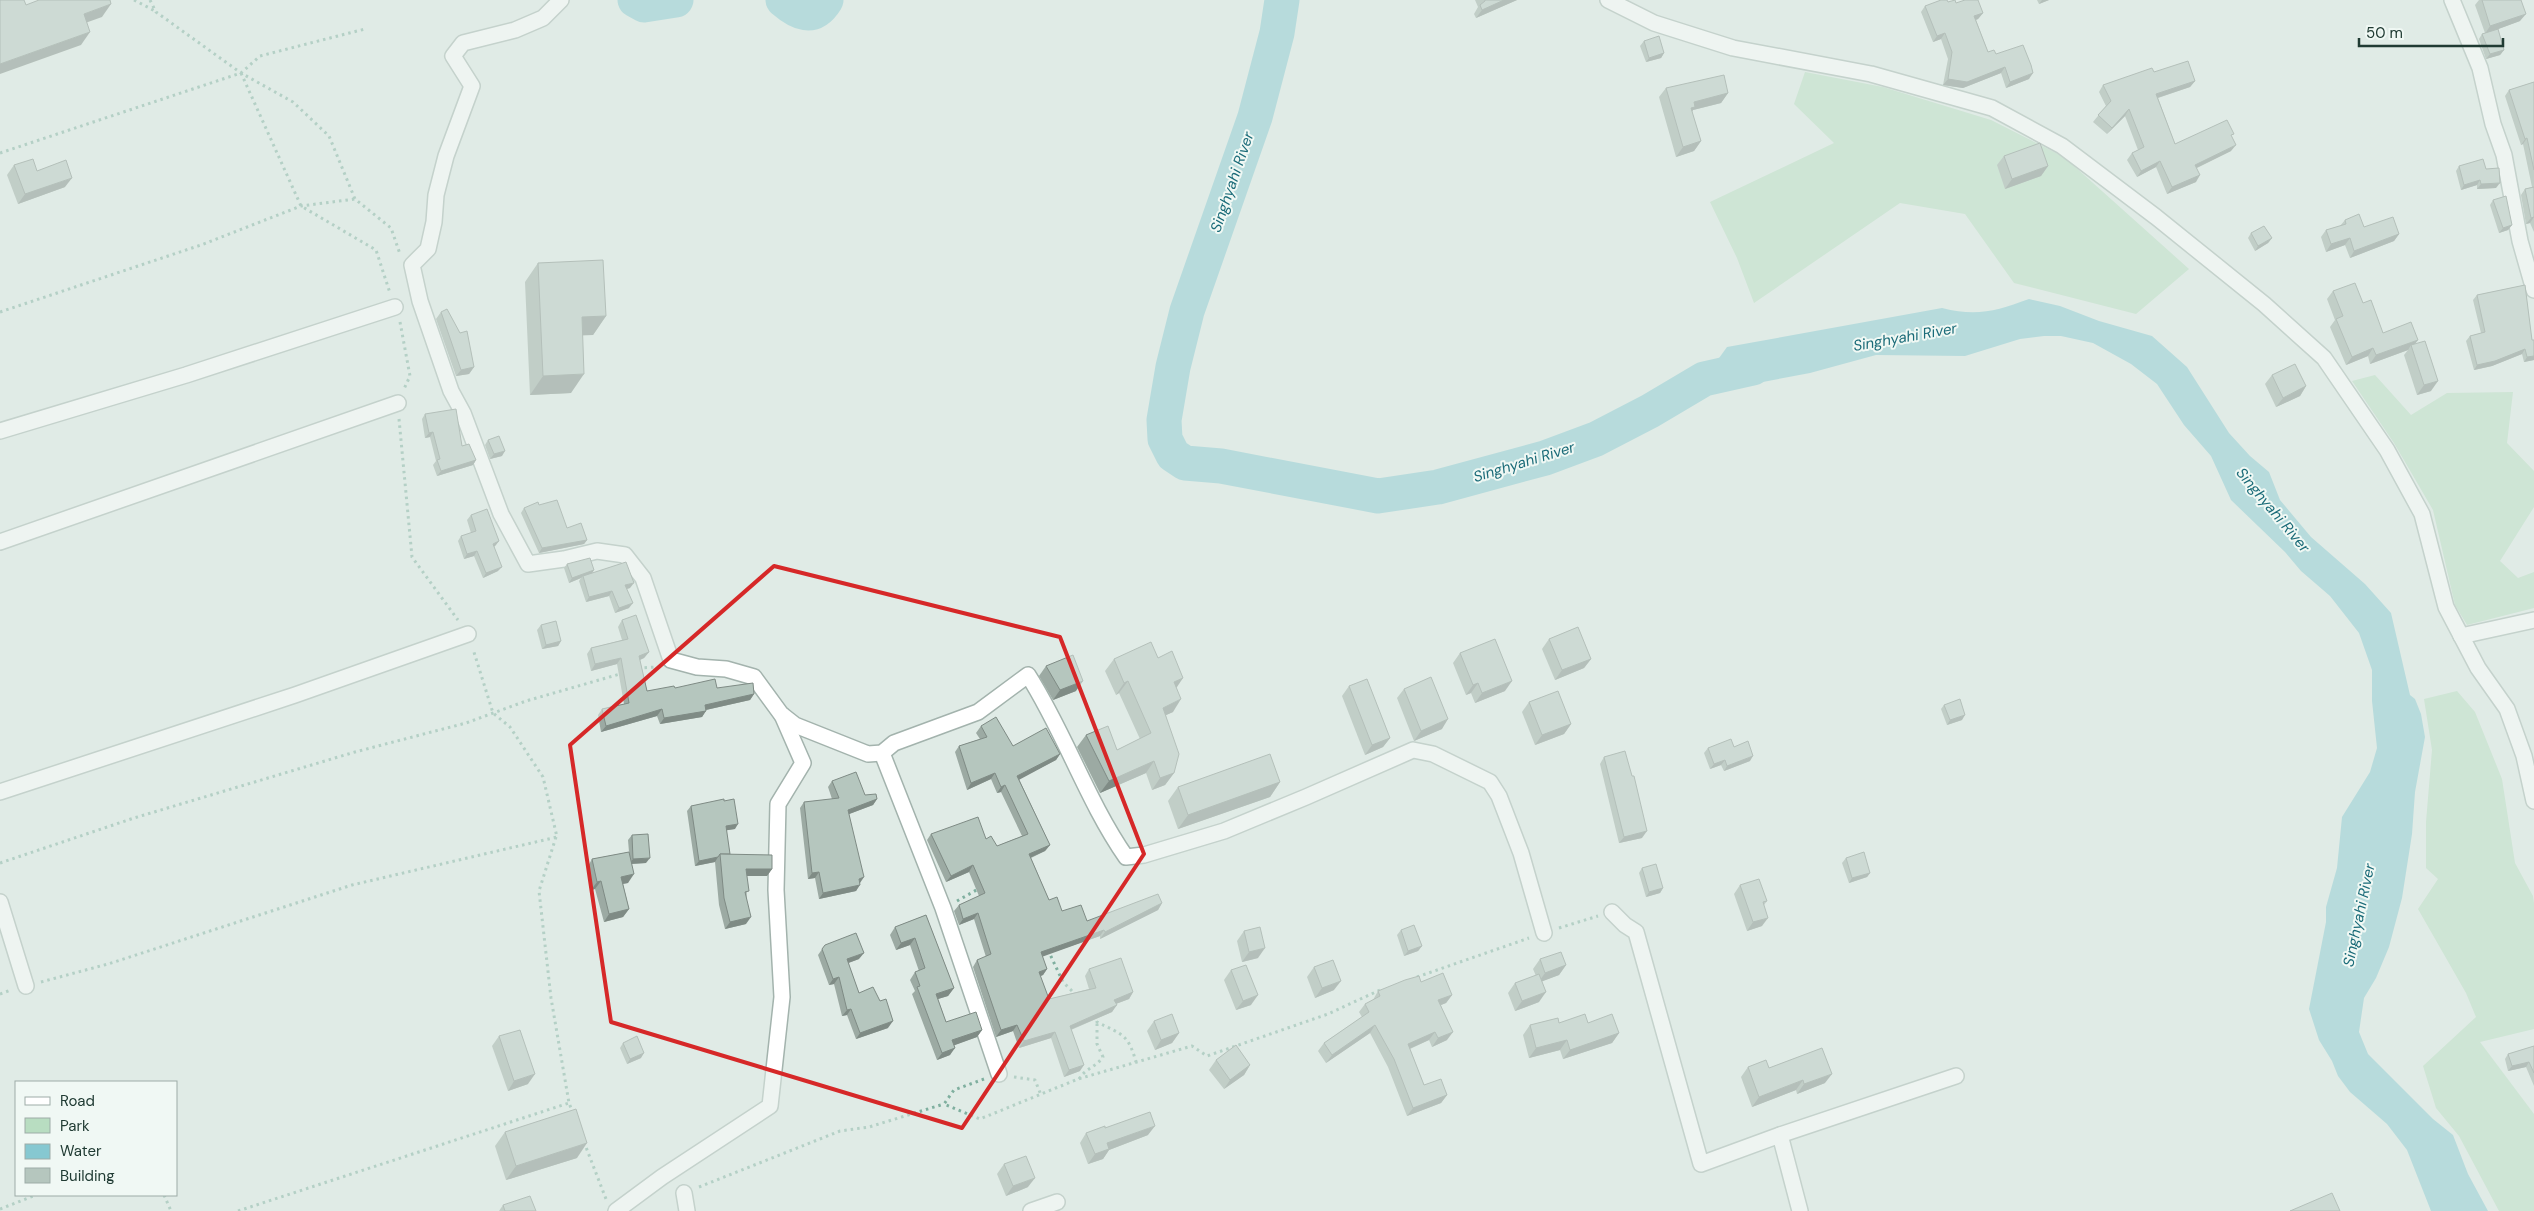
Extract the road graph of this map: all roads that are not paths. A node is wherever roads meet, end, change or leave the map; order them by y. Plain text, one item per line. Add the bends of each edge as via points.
1 (561, 0) edge
2 (1608, 0) edge
3 (2452, 0) edge
4 (2534, 290) edge
5 (395, 307) road end
6 (398, 403) road end
7 (0, 431) edge
8 (0, 542) edge
9 (2534, 620) edge
10 (468, 634) road end
11 (2461, 636) junction
12 (781, 714) junction
13 (882, 753) junction
14 (0, 792) edge
15 (2534, 801) edge
16 (0, 902) edge
17 (1612, 912) road end
18 (1544, 933) road end
19 (26, 986) road end
20 (999, 1074) road end
21 (1956, 1076) dead end
22 (1780, 1135) junction
23 (684, 1193) road end
24 (1057, 1202) dead end
25 (611, 1206) edge
26 (687, 1211) edge
27 (1031, 1211) edge
28 (1800, 1211) edge

1 - 12 street via 544,18 516,30 463,43 453,56 472,86 446,156 428,249 412,265 420,301 440,361 501,514 528,564 597,551 625,555 643,578 671,660 754,676
2 - 11 street via 1654,22 1733,48 1872,74 1992,108 2062,146 2156,217 2324,358 2386,450 2422,514 2446,607
3 - 4 street via 2480,68 2504,155 2520,241
5 - 7 street
6 - 8 street
9 - 11 street
10 - 14 street
11 - 15 street via 2506,709 2524,756
12 - 13 street via 795,725 868,754
12 - 25 street via 803,763 778,804 776,890 782,997 770,1106 662,1177
13 - 18 street via 894,743 978,712 1028,675 1072,754 1114,840 1126,857 1144,855 1224,831 1413,750 1433,754 1490,782 1499,796 1521,854
13 - 20 street via 943,908
16 - 19 street
17 - 22 street via 1636,932 1701,1164
21 - 22 street
22 - 28 street
23 - 26 street
24 - 27 street

